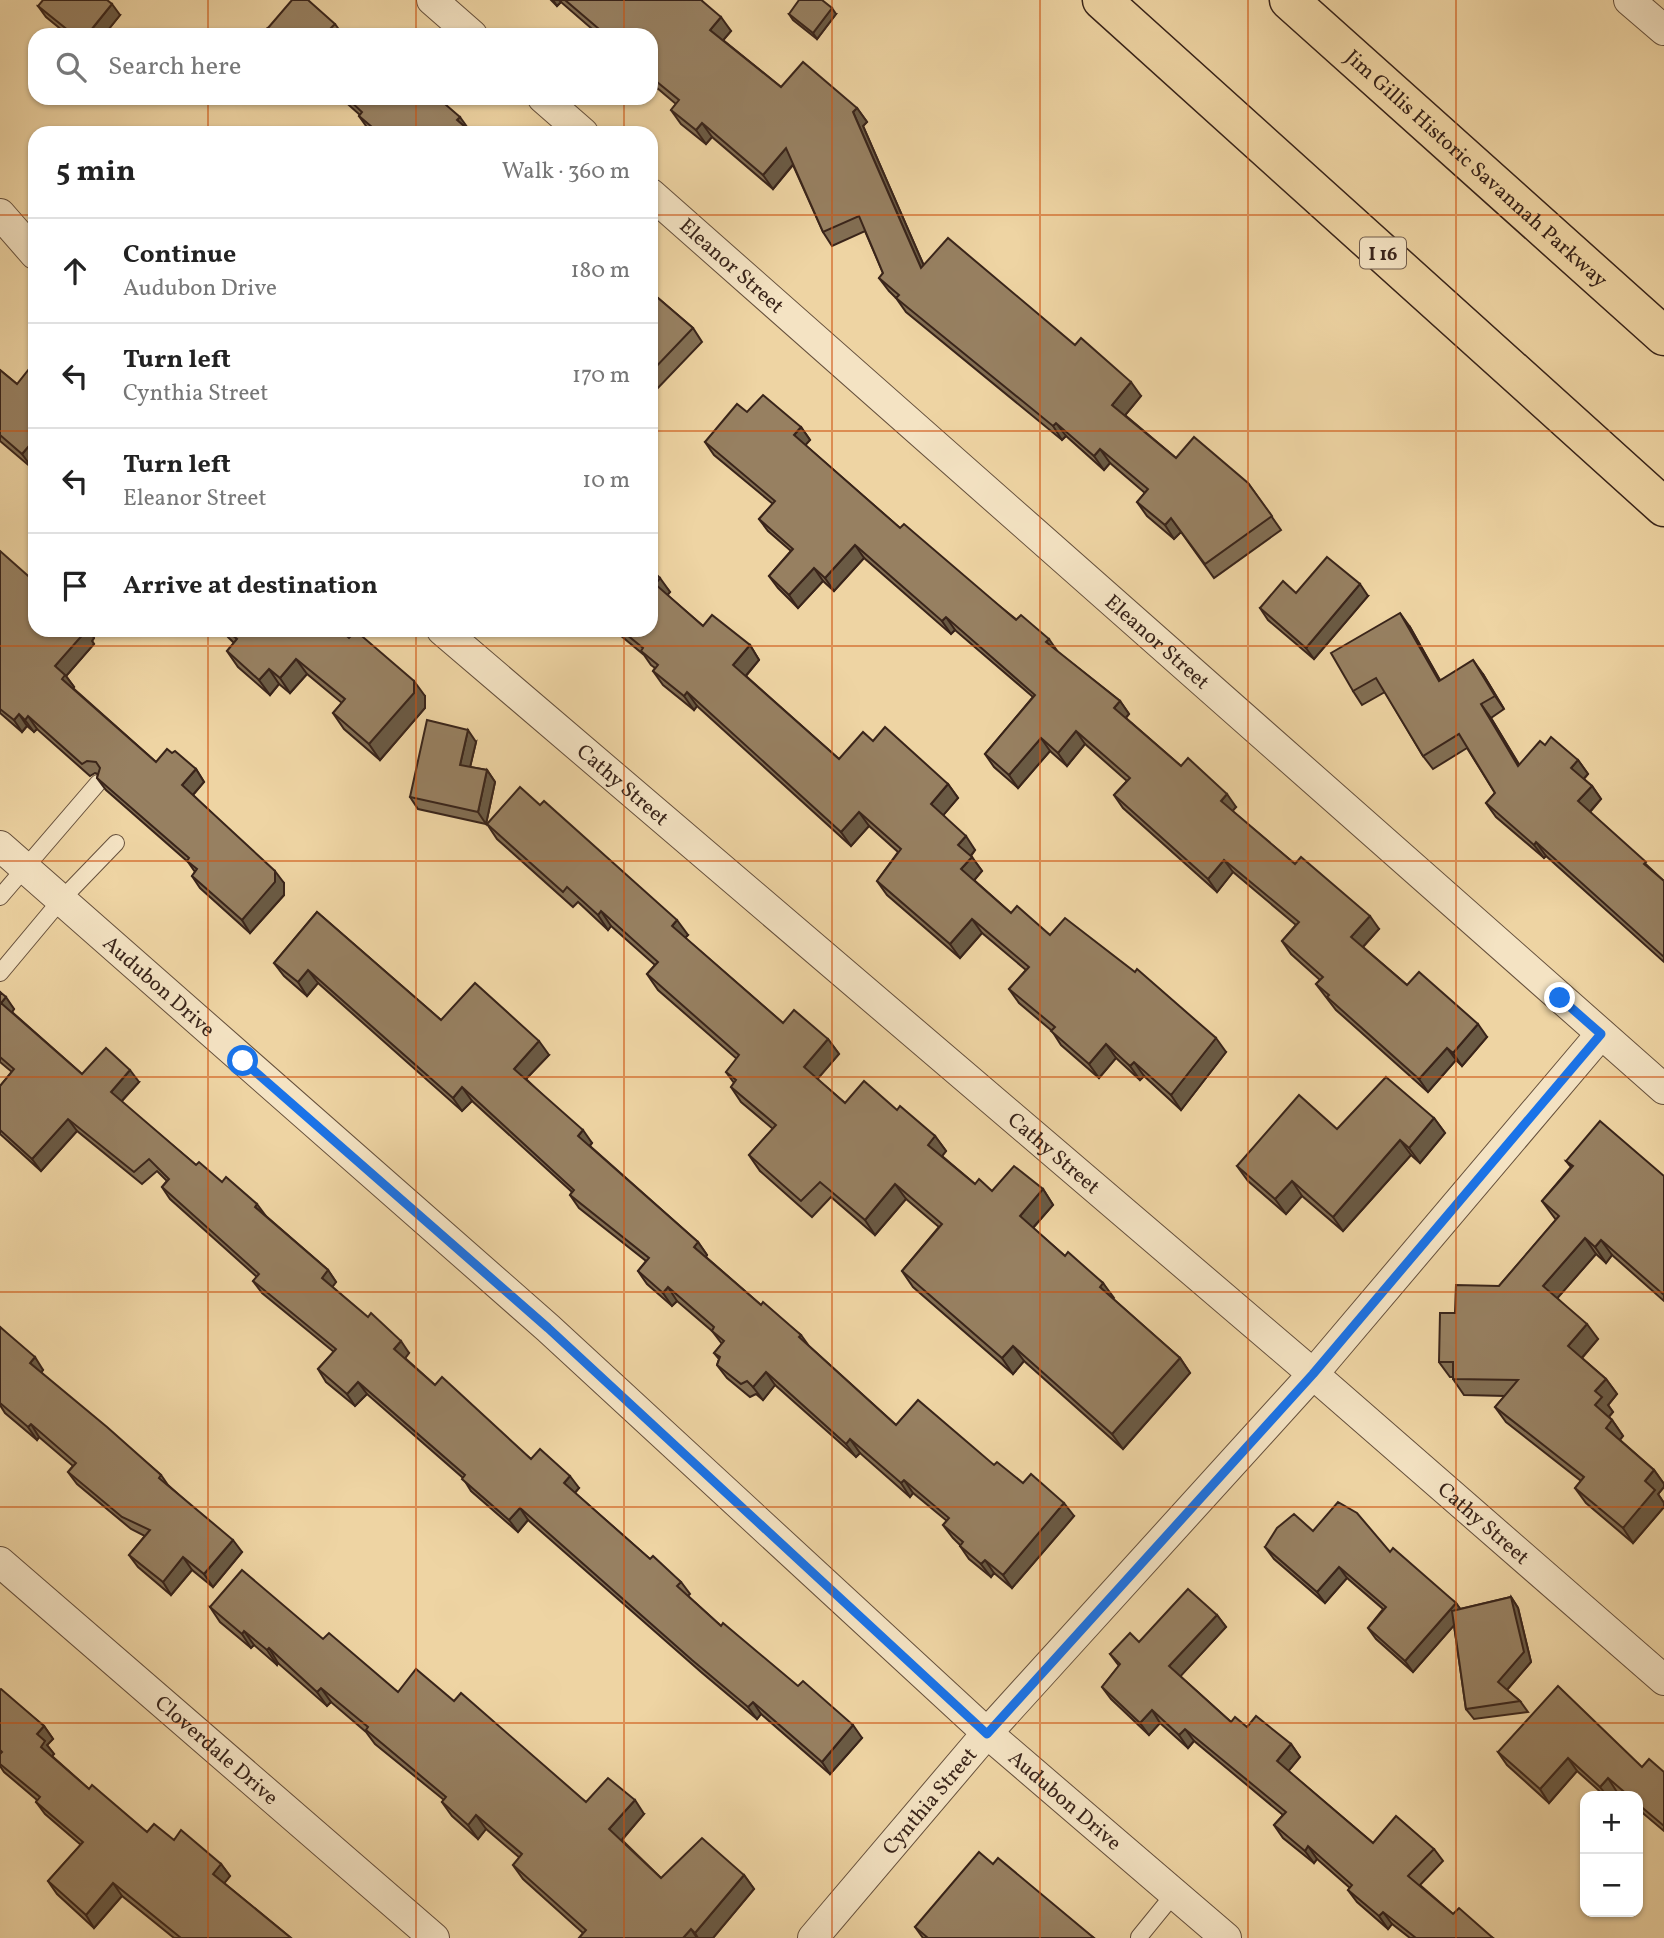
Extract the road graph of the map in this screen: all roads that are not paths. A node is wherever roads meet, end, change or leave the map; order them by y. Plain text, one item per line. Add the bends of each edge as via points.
1 (432, 0) edge
2 (1102, 0) edge
3 (1289, 0) edge
4 (1629, 0) edge
5 (464, 28) edge
6 (1664, 30) edge
7 (551, 105) edge
8 (575, 126) edge
9 (658, 200) edge
10 (0, 215) edge
11 (28, 246) edge
12 (1664, 336) edge
13 (1664, 507) edge
14 (450, 637) edge
15 (98, 783) edge
16 (116, 843) dead end
17 (0, 846) edge
18 (25, 868) junction
19 (0, 897) edge
20 (61, 900) junction
21 (0, 973) edge
22 (1601, 1034) junction
23 (1664, 1088) edge
24 (1313, 1374) junction
25 (0, 1562) edge
26 (1664, 1681) edge
27 (987, 1734) junction
28 (1174, 1894) junction
29 (1139, 1937) edge
30 (434, 1938) edge
31 (813, 1938) edge
32 (1226, 1938) edge

1 - 5 street
2 - 13 highway, I 16
3 - 12 highway, Jim Gillis Historic Savannah Parkway
4 - 6 street
7 - 8 street
9 - 22 street, Eleanor Street
10 - 11 street
14 - 24 street, Cathy Street
15 - 18 lane
16 - 20 lane
17 - 18 street, Audubon Drive
18 - 19 lane
18 - 20 street, Audubon Drive
20 - 21 lane
20 - 27 street, Audubon Drive via 548,1328
22 - 23 street, Eleanor Street
22 - 24 street, Cynthia Street
24 - 26 street, Cathy Street
24 - 27 street, Cynthia Street
25 - 30 street, Cloverdale Drive
27 - 28 street, Audubon Drive
27 - 31 street, Cynthia Street
28 - 29 lane
28 - 32 street, Audubon Drive

